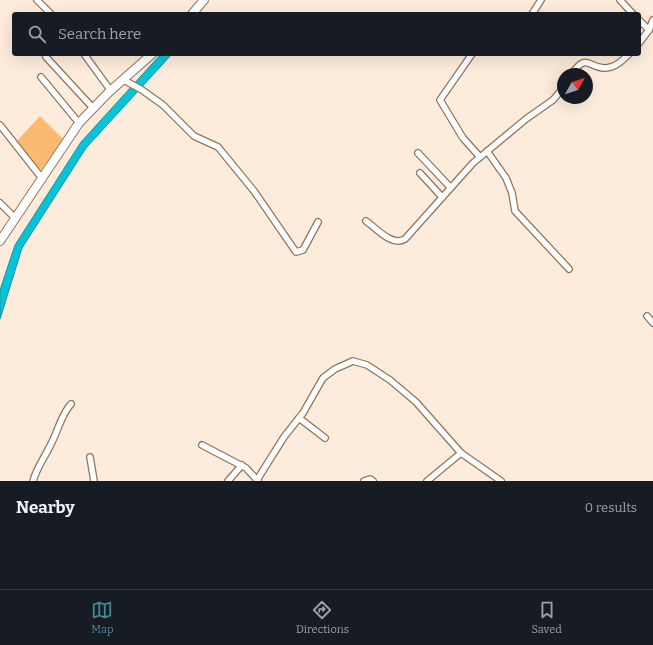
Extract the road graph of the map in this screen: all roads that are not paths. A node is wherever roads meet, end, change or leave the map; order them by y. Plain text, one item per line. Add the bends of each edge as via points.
1 (204, 0) edge
2 (541, 0) edge
3 (620, 0) edge
4 (41, 1) edge
5 (50, 12) edge
6 (194, 12) edge
7 (533, 12) edge
8 (631, 12) edge
9 (653, 20) edge
10 (641, 22) edge
11 (649, 30) junction
12 (641, 41) edge
13 (85, 56) edge
14 (150, 56) edge
15 (471, 56) edge
16 (627, 56) edge
17 (46, 57) dead end
18 (577, 68) edge
19 (41, 77) dead end
20 (124, 80) junction
21 (111, 91) junction
22 (557, 95) edge
23 (93, 108) junction
24 (79, 124) junction
25 (0, 126) edge
26 (487, 151) junction
27 (418, 153) dead end
28 (480, 157) junction
29 (420, 173) dead end
30 (41, 177) junction
31 (450, 187) junction
32 (442, 197) junction
33 (0, 204) edge
34 (15, 218) junction
35 (366, 221) dead end
36 (318, 222) dead end
37 (0, 241) edge
38 (569, 269) dead end
39 (647, 316) dead end
40 (653, 323) edge
41 (70, 404) dead end
42 (299, 418) junction
43 (325, 438) dead end
44 (202, 445) dead end
45 (461, 453) junction
46 (90, 457) dead end
47 (242, 466) junction
48 (258, 480) edge
49 (33, 481) edge
50 (94, 481) edge
51 (228, 481) edge
52 (364, 481) edge
53 (373, 481) edge
54 (427, 481) edge
55 (501, 481) edge

1 - 6 street
2 - 7 street
3 - 8 street
4 - 5 street
9 - 11 street
10 - 11 street
11 - 12 street
13 - 21 street
14 - 20 street
15 - 28 street via 440,100 460,133
16 - 18 street via 609,67 604,68 586,62
17 - 23 street
19 - 24 street
20 - 21 street
20 - 36 street via 162,105 194,136 221,150 254,191 296,252 301,252 306,247
21 - 23 street
22 - 26 street
23 - 24 street
24 - 30 street
25 - 30 street
26 - 28 street
26 - 38 street via 506,178 515,211
27 - 31 street
28 - 31 street
29 - 32 street
30 - 34 street
31 - 32 street
32 - 35 street via 402,241 391,240
33 - 34 street
34 - 37 street
39 - 40 street
41 - 49 street
42 - 43 street
42 - 45 street via 318,385 328,374 347,363 360,362 376,370 416,402
42 - 48 street via 284,437
44 - 47 street
45 - 54 street
45 - 55 street
46 - 50 street
47 - 48 street via 250,470
47 - 51 street
52 - 53 street

